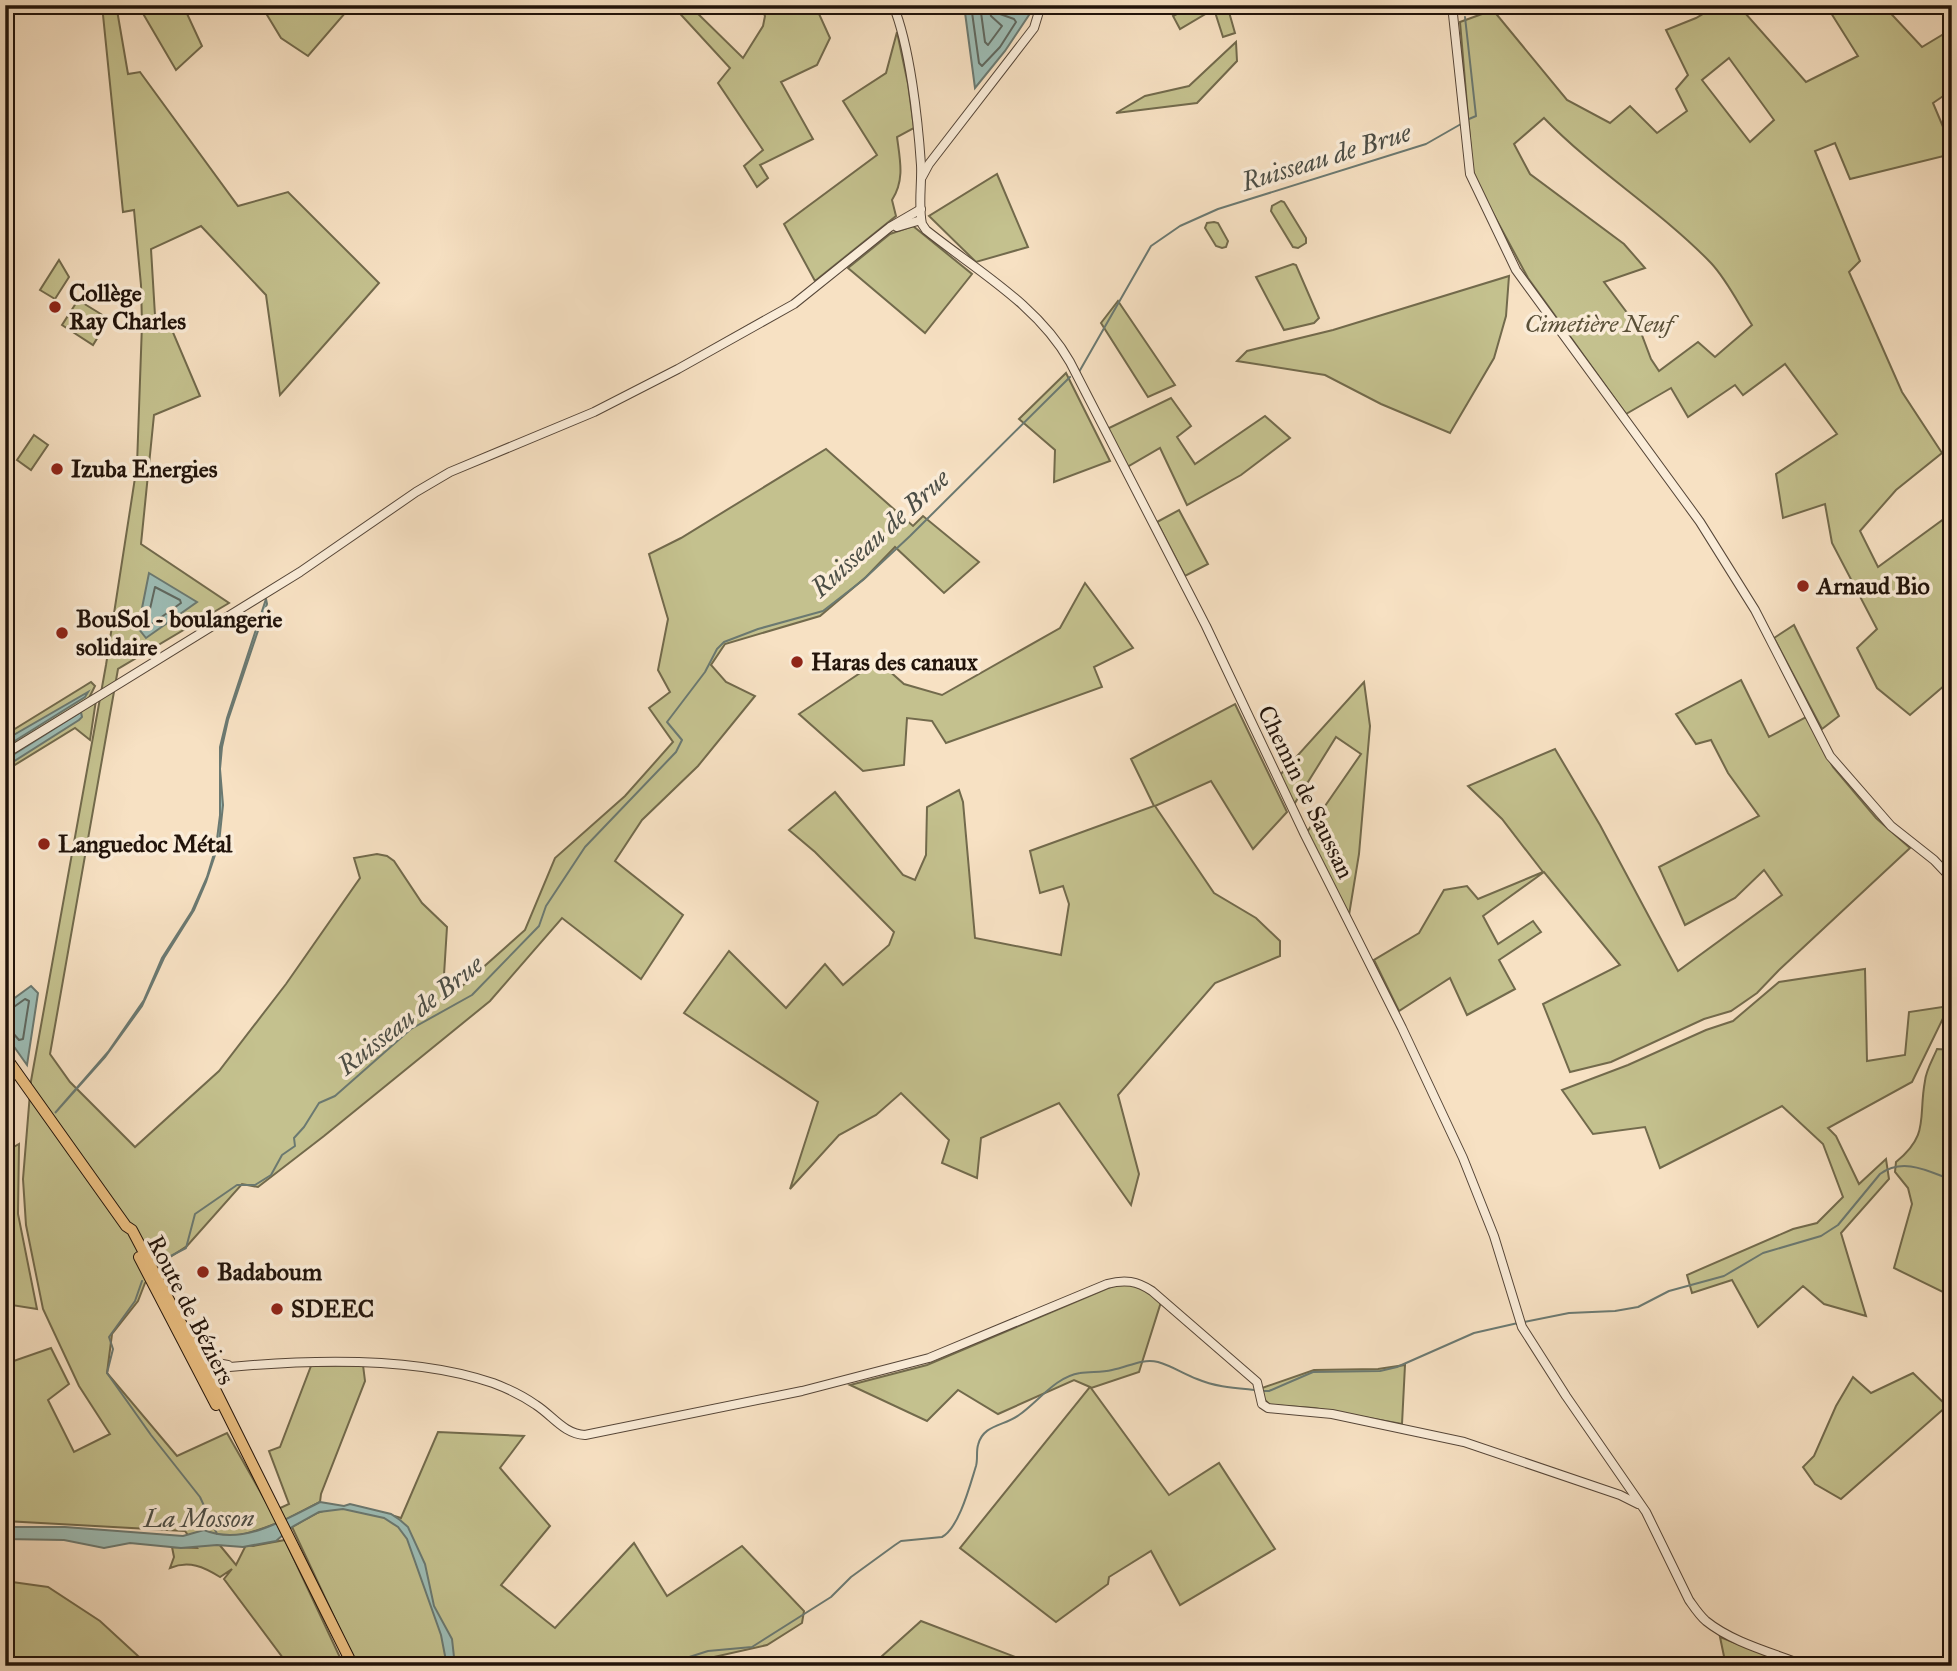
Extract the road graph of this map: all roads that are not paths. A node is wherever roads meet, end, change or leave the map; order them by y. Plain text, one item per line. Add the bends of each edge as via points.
1 (893, 5) edge
2 (1041, 5) edge
3 (1452, 5) edge
4 (920, 156) junction
5 (925, 171) junction
6 (921, 209) junction
7 (921, 220) junction
8 (877, 239) junction
9 (5, 754) edge
10 (1952, 879) edge
11 (5, 1056) edge
12 (126, 1226) junction
13 (205, 1367) junction
14 (238, 1367) junction
15 (220, 1399) junction
16 (248, 1456) junction
17 (1623, 1482) junction
18 (1620, 1495) junction
19 (1641, 1505) junction
20 (353, 1666) edge
21 (1806, 1666) edge

1 - 4 street via 907,56
2 - 5 street via 1034,28
3 - 10 street via 1470,174 1519,274 1700,522 1755,610 1830,756 1891,826
4 - 5 street
4 - 5 street
5 - 6 street
6 - 7 street
6 - 8 street
7 - 8 street
7 - 17 street, Chemin de Saussan via 926,230 1029,310 1061,345 1206,626 1402,1028 1463,1158 1521,1322
8 - 9 street via 794,304 678,369 594,412 450,472 300,572
11 - 12 main road
12 - 13 main road, Route de Béziers
12 - 13 main road, Route de Béziers
13 - 14 street
13 - 15 main road, Route de Béziers
13 - 16 main road, Route de Béziers via 231,1432
14 - 15 street via 216,1376
14 - 18 street via 364,1362 464,1376 517,1393 568,1431 584,1435 802,1391 929,1358 1119,1280 1152,1291 1258,1386 1262,1404 1268,1408 1332,1414 1464,1442
15 - 16 main road, Route de Béziers
16 - 20 main road, Route de Béziers
17 - 18 street
17 - 19 street, Chemin de Saussan
18 - 19 street
19 - 21 street, Chemin de Saussan via 1698,1613 1737,1639

